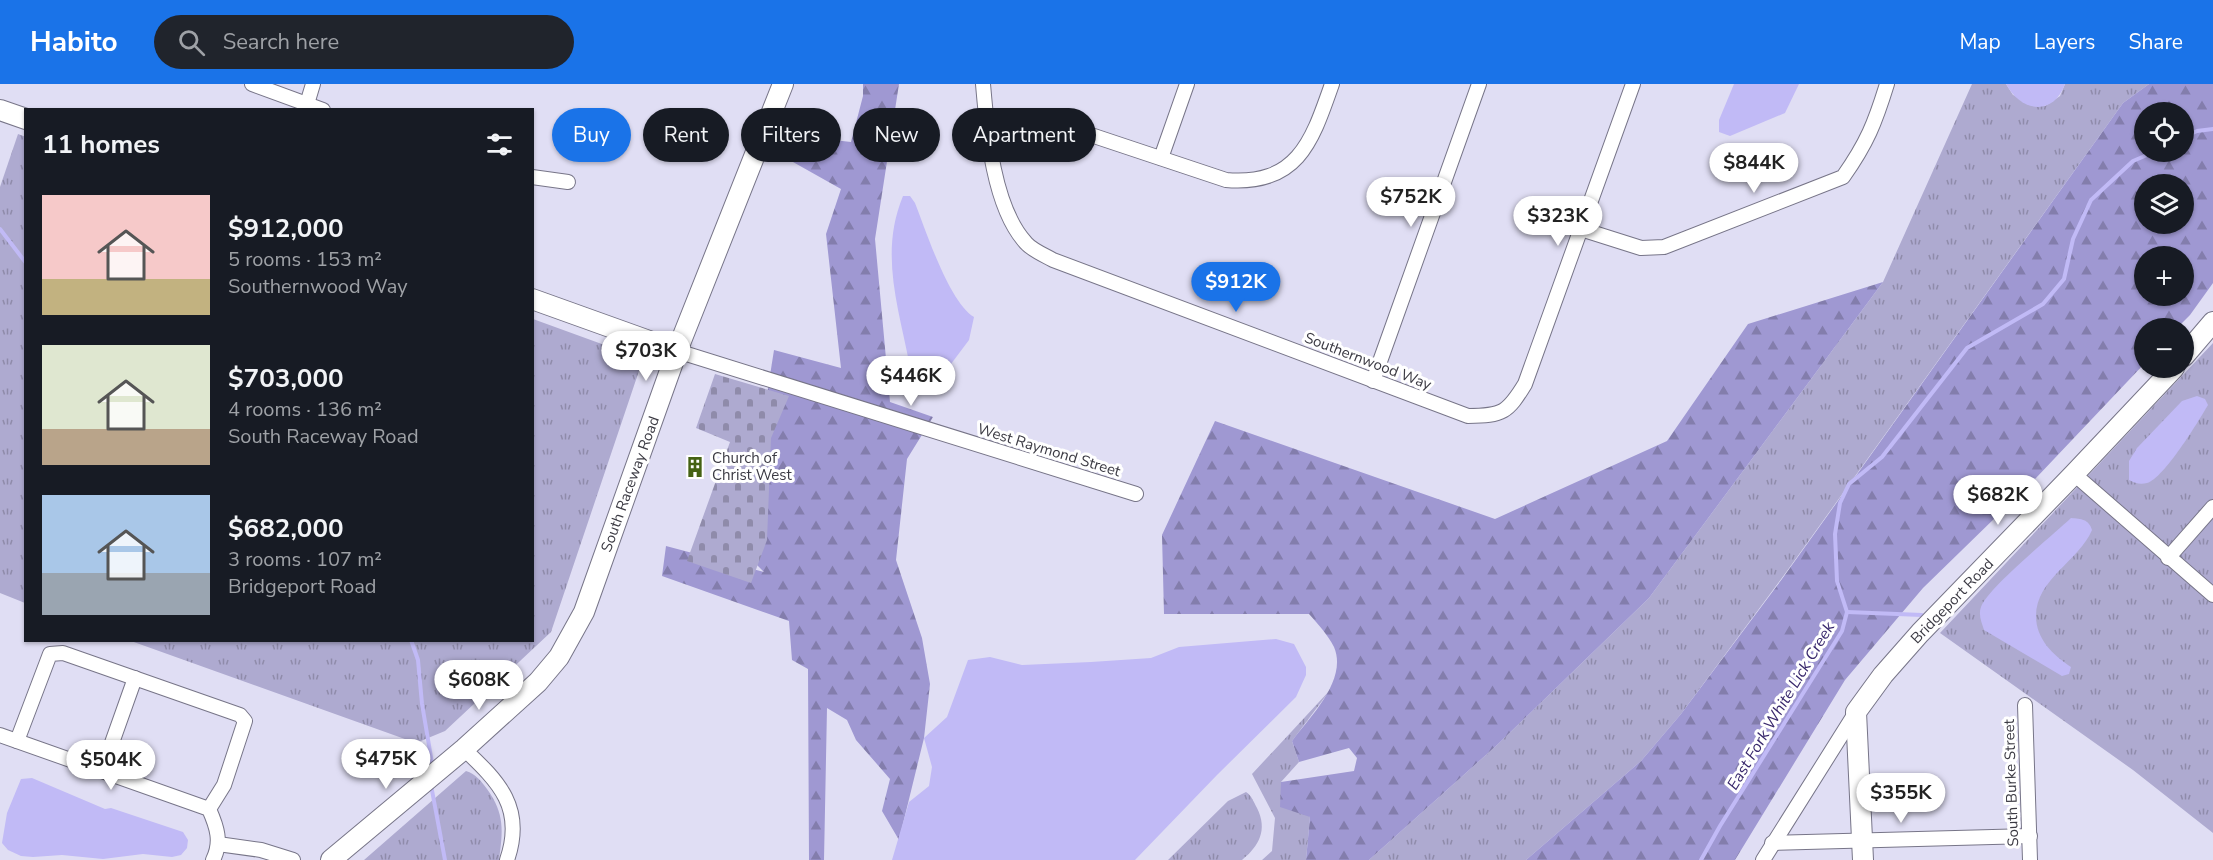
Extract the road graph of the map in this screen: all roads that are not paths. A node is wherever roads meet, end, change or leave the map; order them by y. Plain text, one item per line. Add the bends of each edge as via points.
1 (252, 84) edge
2 (313, 84) edge
3 (783, 84) edge
4 (983, 84) edge
5 (1187, 84) edge
6 (1332, 84) edge
7 (1479, 84) edge
8 (1633, 84) edge
9 (1887, 84) edge
10 (307, 104) junction
11 (317, 108) edge
12 (986, 108) edge
13 (0, 110) edge
14 (24, 118) edge
15 (1096, 137) edge
16 (1161, 158) junction
17 (994, 162) edge
18 (534, 177) edge
19 (568, 182) dead end
20 (1581, 229) junction
21 (534, 300) edge
22 (2213, 322) edge
23 (2194, 344) edge
24 (677, 351) junction
25 (2165, 378) edge
26 (1373, 381) junction
27 (2074, 474) junction
28 (1136, 494) dead end
29 (2213, 507) edge
30 (2168, 558) junction
31 (2213, 595) edge
32 (135, 678) junction
33 (2025, 705) dead end
34 (1856, 712) junction
35 (0, 735) edge
36 (17, 741) junction
37 (464, 748) junction
38 (102, 771) junction
39 (209, 809) junction
40 (2030, 836) junction
41 (1772, 843) junction
42 (218, 844) junction
43 (1863, 850) edge
44 (213, 860) edge
45 (293, 860) edge
46 (331, 860) edge
47 (507, 860) edge
48 (1763, 860) edge
49 (2030, 860) edge

1 - 10 street
2 - 10 street
3 - 24 main road, South Raceway Road
4 - 12 street, Southernwood Way
5 - 16 street
6 - 16 street via 1309,143 1294,161 1276,173 1259,179 1226,180
7 - 26 street
8 - 20 street
9 - 20 street via 1874,126 1843,177 1664,247 1641,248
10 - 11 street
13 - 14 main road
15 - 16 street
17 - 26 street, Southernwood Way via 1000,194 1014,227 1027,245 1053,260
18 - 19 street
20 - 26 street, Southernwood Way via 1525,384 1511,406 1486,416 1468,416
21 - 24 main road
22 - 23 main road
24 - 28 street, West Raymond Street
24 - 37 main road, South Raceway Road via 574,632 538,682
25 - 27 main road, Bridgeport Road
27 - 30 street
27 - 34 main road, Bridgeport Road via 1920,633
29 - 30 street
30 - 31 street
32 - 36 street via 63,652 50,654
32 - 38 street
32 - 39 street via 240,715 245,721 224,785
33 - 40 street, South Burke Street
34 - 41 street, Bridgeport Road
34 - 43 main road
35 - 36 street
36 - 38 street
37 - 46 main road, South Raceway Road
37 - 47 street via 497,781 507,800 513,823
38 - 39 street
39 - 42 street via 218,830
40 - 43 street
40 - 49 street, South Burke Street
41 - 43 street
41 - 48 street, Bridgeport Road
42 - 44 street
42 - 45 street via 261,850

